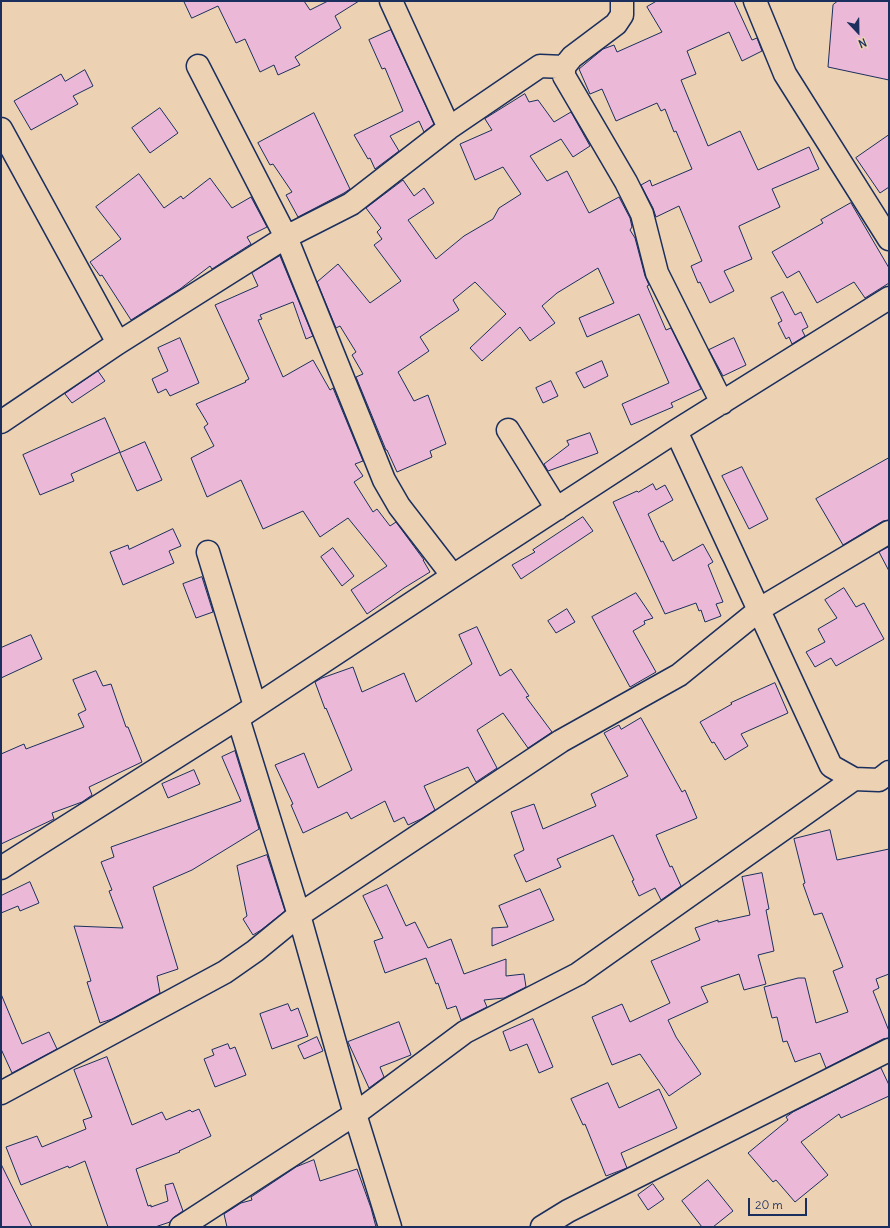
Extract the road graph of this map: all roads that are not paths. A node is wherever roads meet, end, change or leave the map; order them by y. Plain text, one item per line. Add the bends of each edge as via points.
1 (391, 1) edge
2 (622, 1) edge
3 (755, 1) edge
4 (198, 66) dead end
5 (564, 68) junction
6 (449, 128) junction
7 (1, 129) edge
8 (286, 237) junction
9 (889, 239) edge
10 (889, 298) edge
11 (118, 343) junction
12 (722, 403) junction
13 (1, 422) edge
14 (508, 430) dead end
15 (676, 431) junction
16 (557, 509) junction
17 (889, 532) edge
18 (208, 552) dead end
19 (453, 576) junction
20 (760, 611) junction
21 (247, 712) junction
22 (889, 772) edge
23 (854, 779) junction
24 (1, 868) edge
25 (299, 915) junction
26 (889, 1050) edge
27 (1, 1093) edge
28 (355, 1114) junction
29 (181, 1227) edge
30 (390, 1227) edge
31 (542, 1227) edge

1 - 6 street
2 - 5 street via 622,15 616,24 572,57
3 - 9 street via 786,74
4 - 8 street
5 - 6 street via 540,66
5 - 12 street via 564,76 642,214 657,274
6 - 8 street via 351,204
7 - 11 street
8 - 11 street
8 - 19 street via 384,480 399,506
10 - 12 street
11 - 13 street
12 - 15 street
14 - 16 street
15 - 16 street
15 - 20 street
16 - 19 street
17 - 20 street
18 - 21 street
19 - 21 street
20 - 23 street via 832,766
20 - 25 street via 680,675 561,741
21 - 24 street
21 - 25 street
22 - 23 street via 879,780
23 - 28 street via 578,974 466,1032
25 - 27 street via 225,972
25 - 28 street
26 - 31 street via 582,1204
28 - 29 street
28 - 30 street

